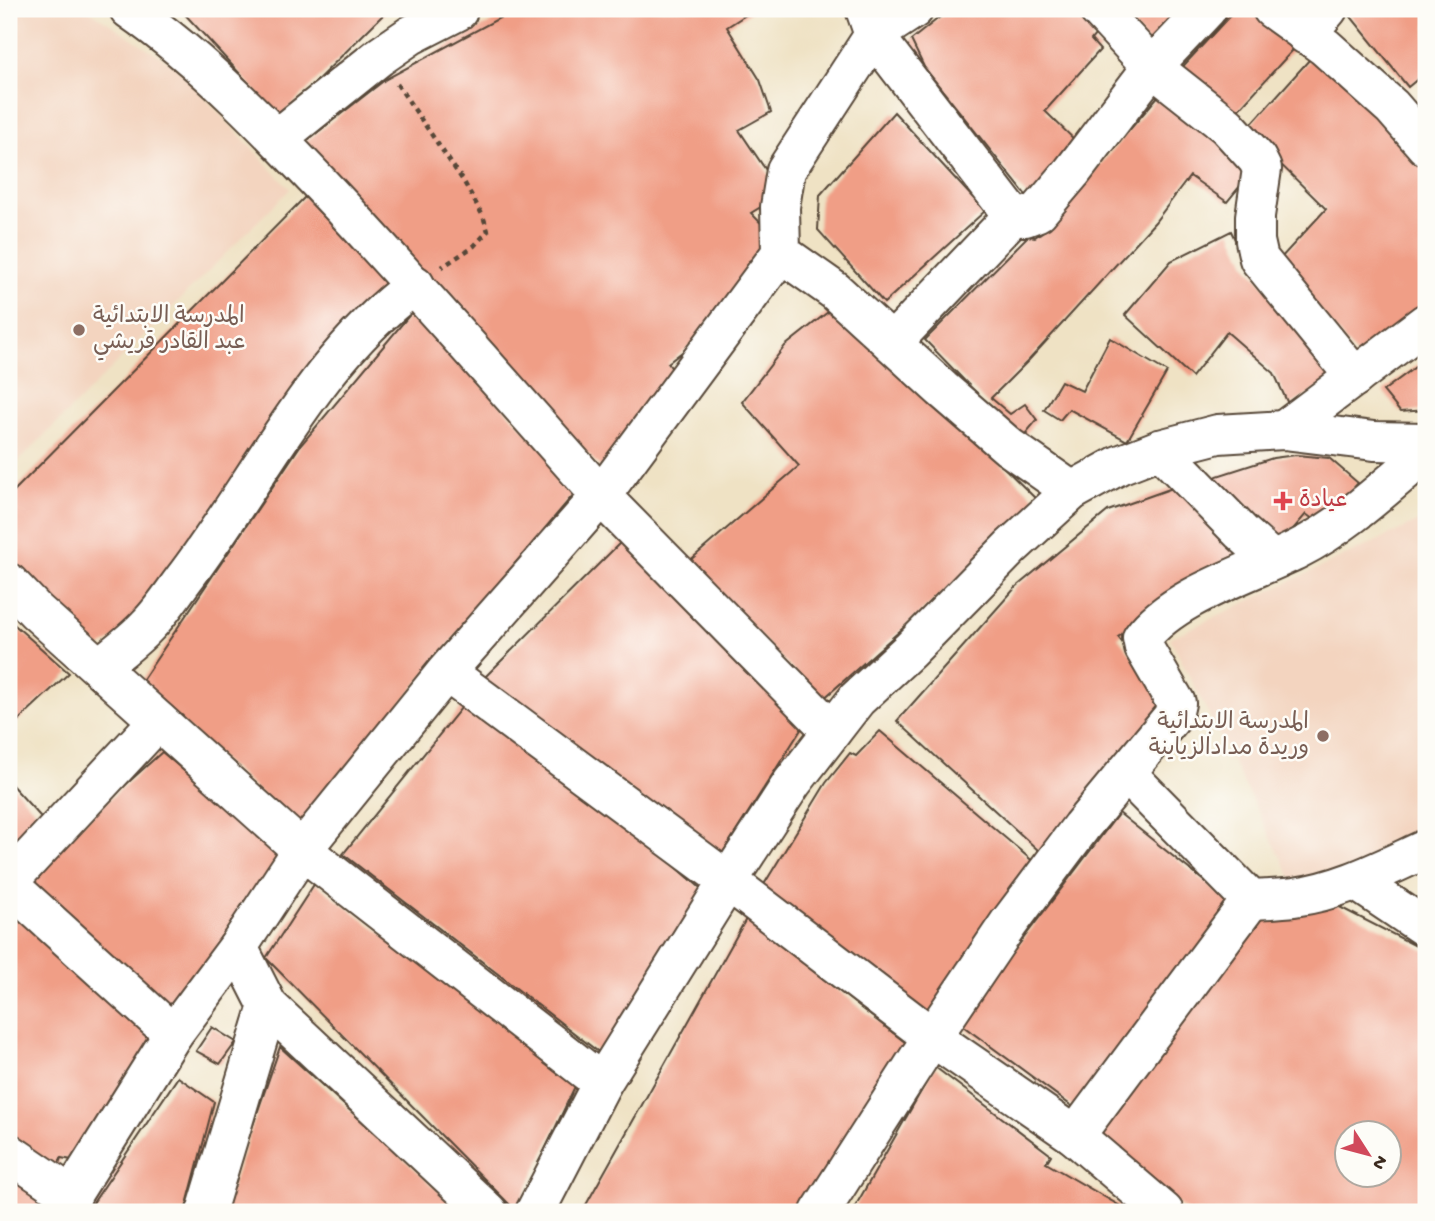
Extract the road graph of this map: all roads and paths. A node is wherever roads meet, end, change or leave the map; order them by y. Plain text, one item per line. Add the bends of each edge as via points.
1 (914, 9) edge
2 (1098, 9) edge
3 (1207, 9) edge
4 (1272, 9) edge
5 (458, 10) edge
6 (137, 11) edge
7 (869, 22) edge
8 (1317, 22) edge
9 (379, 57) junction
10 (1152, 67) junction
11 (278, 138) junction
12 (1426, 146) edge
13 (1013, 216) junction
14 (780, 253) junction
15 (415, 285) junction
16 (1426, 323) edge
17 (892, 343) junction
18 (1355, 377) junction
19 (1284, 429) junction
20 (1426, 442) edge
21 (1160, 449) junction
22 (1426, 453) edge
23 (1072, 491) junction
24 (601, 496) junction
25 (1272, 560) junction
26 (9, 583) edge
27 (99, 667) junction
28 (446, 672) junction
29 (158, 721) junction
30 (832, 731) junction
31 (1126, 773) junction
32 (1426, 849) edge
33 (302, 850) junction
34 (728, 881) junction
35 (1356, 881) junction
36 (9, 883) edge
37 (1251, 900) junction
38 (1426, 928) edge
39 (238, 947) junction
40 (268, 1006) junction
41 (173, 1034) junction
42 (932, 1037) junction
43 (602, 1083) junction
44 (1075, 1136) junction
45 (9, 1153) edge
46 (67, 1204) edge
47 (206, 1212) edge
48 (488, 1212) edge
49 (535, 1212) edge
50 (820, 1212) edge
51 (1164, 1212) edge

1 - 7 street
2 - 10 street
3 - 10 street
4 - 8 street
5 - 9 street
6 - 11 street
7 - 13 street
7 - 14 street via 786,170
8 - 12 street via 1325,47 1392,107
9 - 11 street
9 - 15 path via 464,182 488,231 474,246
10 - 13 street via 1038,212
10 - 18 street via 1227,126 1257,159 1262,169 1255,216 1259,259
11 - 15 street
13 - 17 street
14 - 17 street via 835,291
14 - 24 street
15 - 24 street
15 - 27 street via 354,339 304,402 166,603 147,626
16 - 18 street
17 - 23 street via 1009,447
18 - 19 street
19 - 20 street via 1374,441
19 - 21 street via 1218,434
21 - 23 street
21 - 25 street
22 - 25 street via 1342,523
23 - 30 street via 857,699
24 - 28 street
24 - 30 street
25 - 31 street via 1170,610 1142,638 1176,703 1168,723
26 - 27 street
27 - 29 street
28 - 33 street
28 - 34 street
29 - 33 street
29 - 36 street
30 - 34 street
31 - 37 street
31 - 42 street via 1009,923
32 - 35 street
33 - 39 street
33 - 43 street
34 - 42 street
34 - 43 street
35 - 37 street via 1303,896
35 - 38 street
36 - 41 street
37 - 44 street
39 - 40 street
39 - 41 street
40 - 47 street
40 - 48 street
41 - 46 street
42 - 44 street
42 - 50 street
43 - 49 street
44 - 51 street
45 - 46 street

